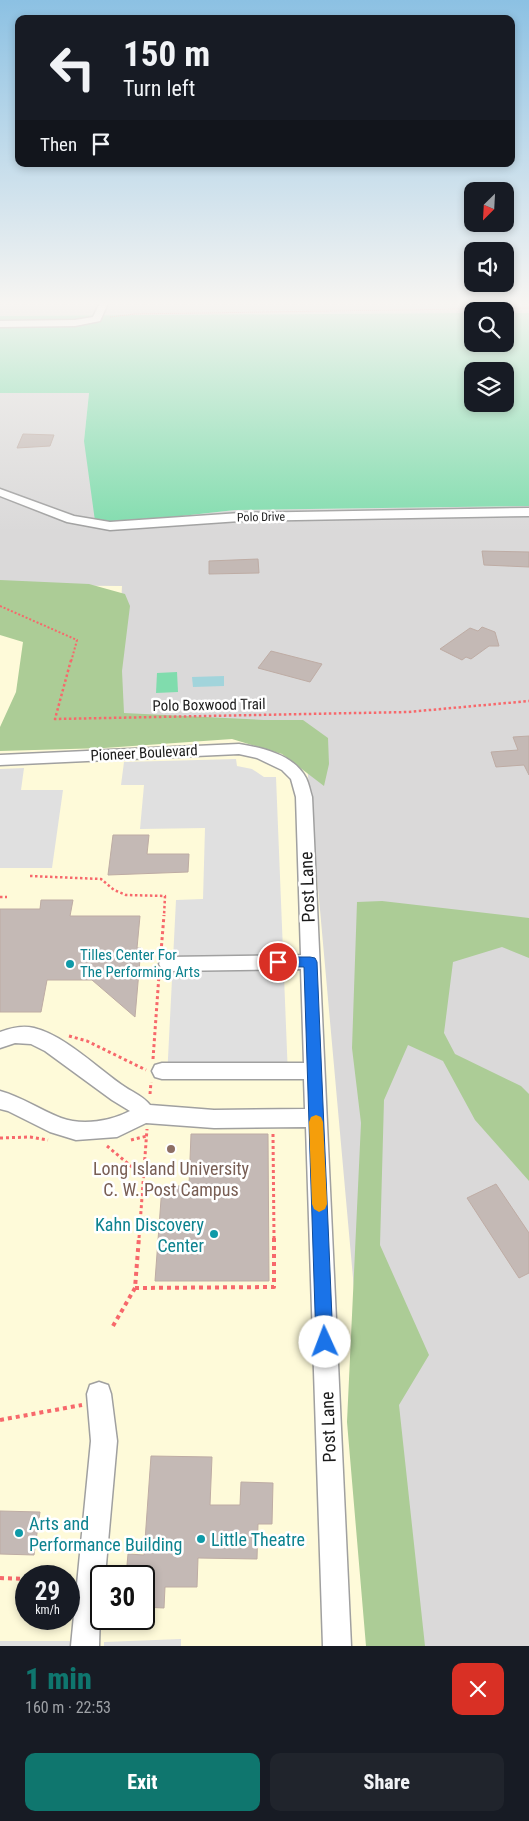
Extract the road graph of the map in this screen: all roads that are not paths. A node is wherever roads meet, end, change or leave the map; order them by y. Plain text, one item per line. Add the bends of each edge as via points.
1 (0, 492) edge
2 (529, 512) edge
3 (0, 760) edge
4 (284, 765) joint
5 (310, 962) junction
6 (162, 964) road end
7 (0, 1040) edge
8 (157, 1067) road end
9 (314, 1071) junction
10 (0, 1100) edge
11 (146, 1114) junction
12 (316, 1118) junction
13 (99, 1398) road end
14 (85, 1646) edge
15 (337, 1646) edge

1 - 2 street, Polo Drive via 71,519 110,526 240,517
3 - 4 street, Pioneer Boulevard via 239,749 265,754
4 - 5 street, Post Lane via 297,776 304,797
5 - 6 street
5 - 9 street, Post Lane
7 - 11 street via 15,1035 33,1036 52,1045 138,1105
8 - 9 street
9 - 12 street, Post Lane
10 - 11 lane via 76,1131 117,1128
11 - 12 lane via 214,1119
12 - 15 street, Post Lane
13 - 14 street via 104,1441

